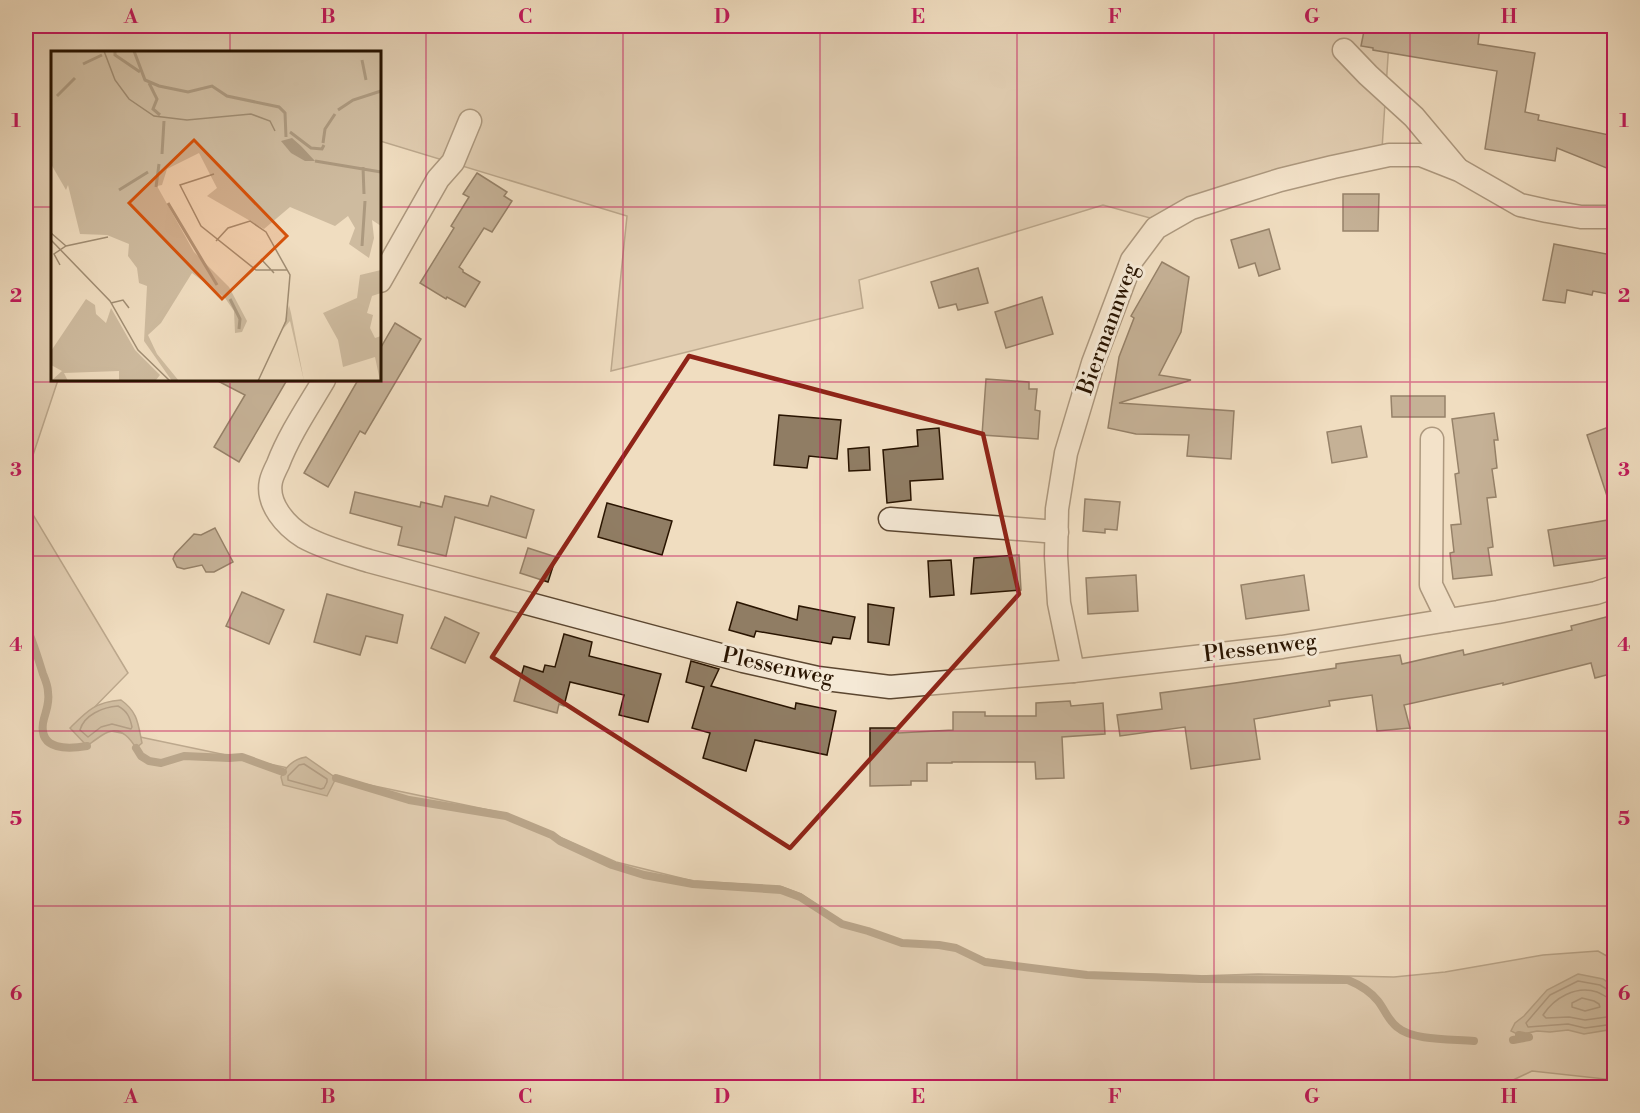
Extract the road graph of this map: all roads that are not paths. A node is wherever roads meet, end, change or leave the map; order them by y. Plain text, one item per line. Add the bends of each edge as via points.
1 (1344, 50) dead end
2 (470, 121) dead end
3 (1459, 170) junction
4 (1614, 217) edge
5 (381, 279) edge
6 (323, 381) edge
7 (1432, 439) dead end
8 (890, 519) dead end
9 (1057, 532) junction
10 (1614, 587) edge
11 (1448, 620) junction
12 (1073, 671) junction

1 - 3 street via 1414,117
2 - 5 street via 453,162 438,179
3 - 4 street via 1520,205 1581,217
3 - 9 street, Biermannweg via 1421,155 1389,155 1280,180 1191,208 1156,228 1132,260 1093,363 1066,453
6 - 12 street, Plessenweg via 283,451 270,482 270,493 280,517 302,536 319,544 380,564 818,678 890,687
7 - 11 street via 1431,585
8 - 9 street
9 - 12 street, Biermannweg via 1059,603
10 - 11 street, Plessenweg
11 - 12 street, Plessenweg via 1282,647

